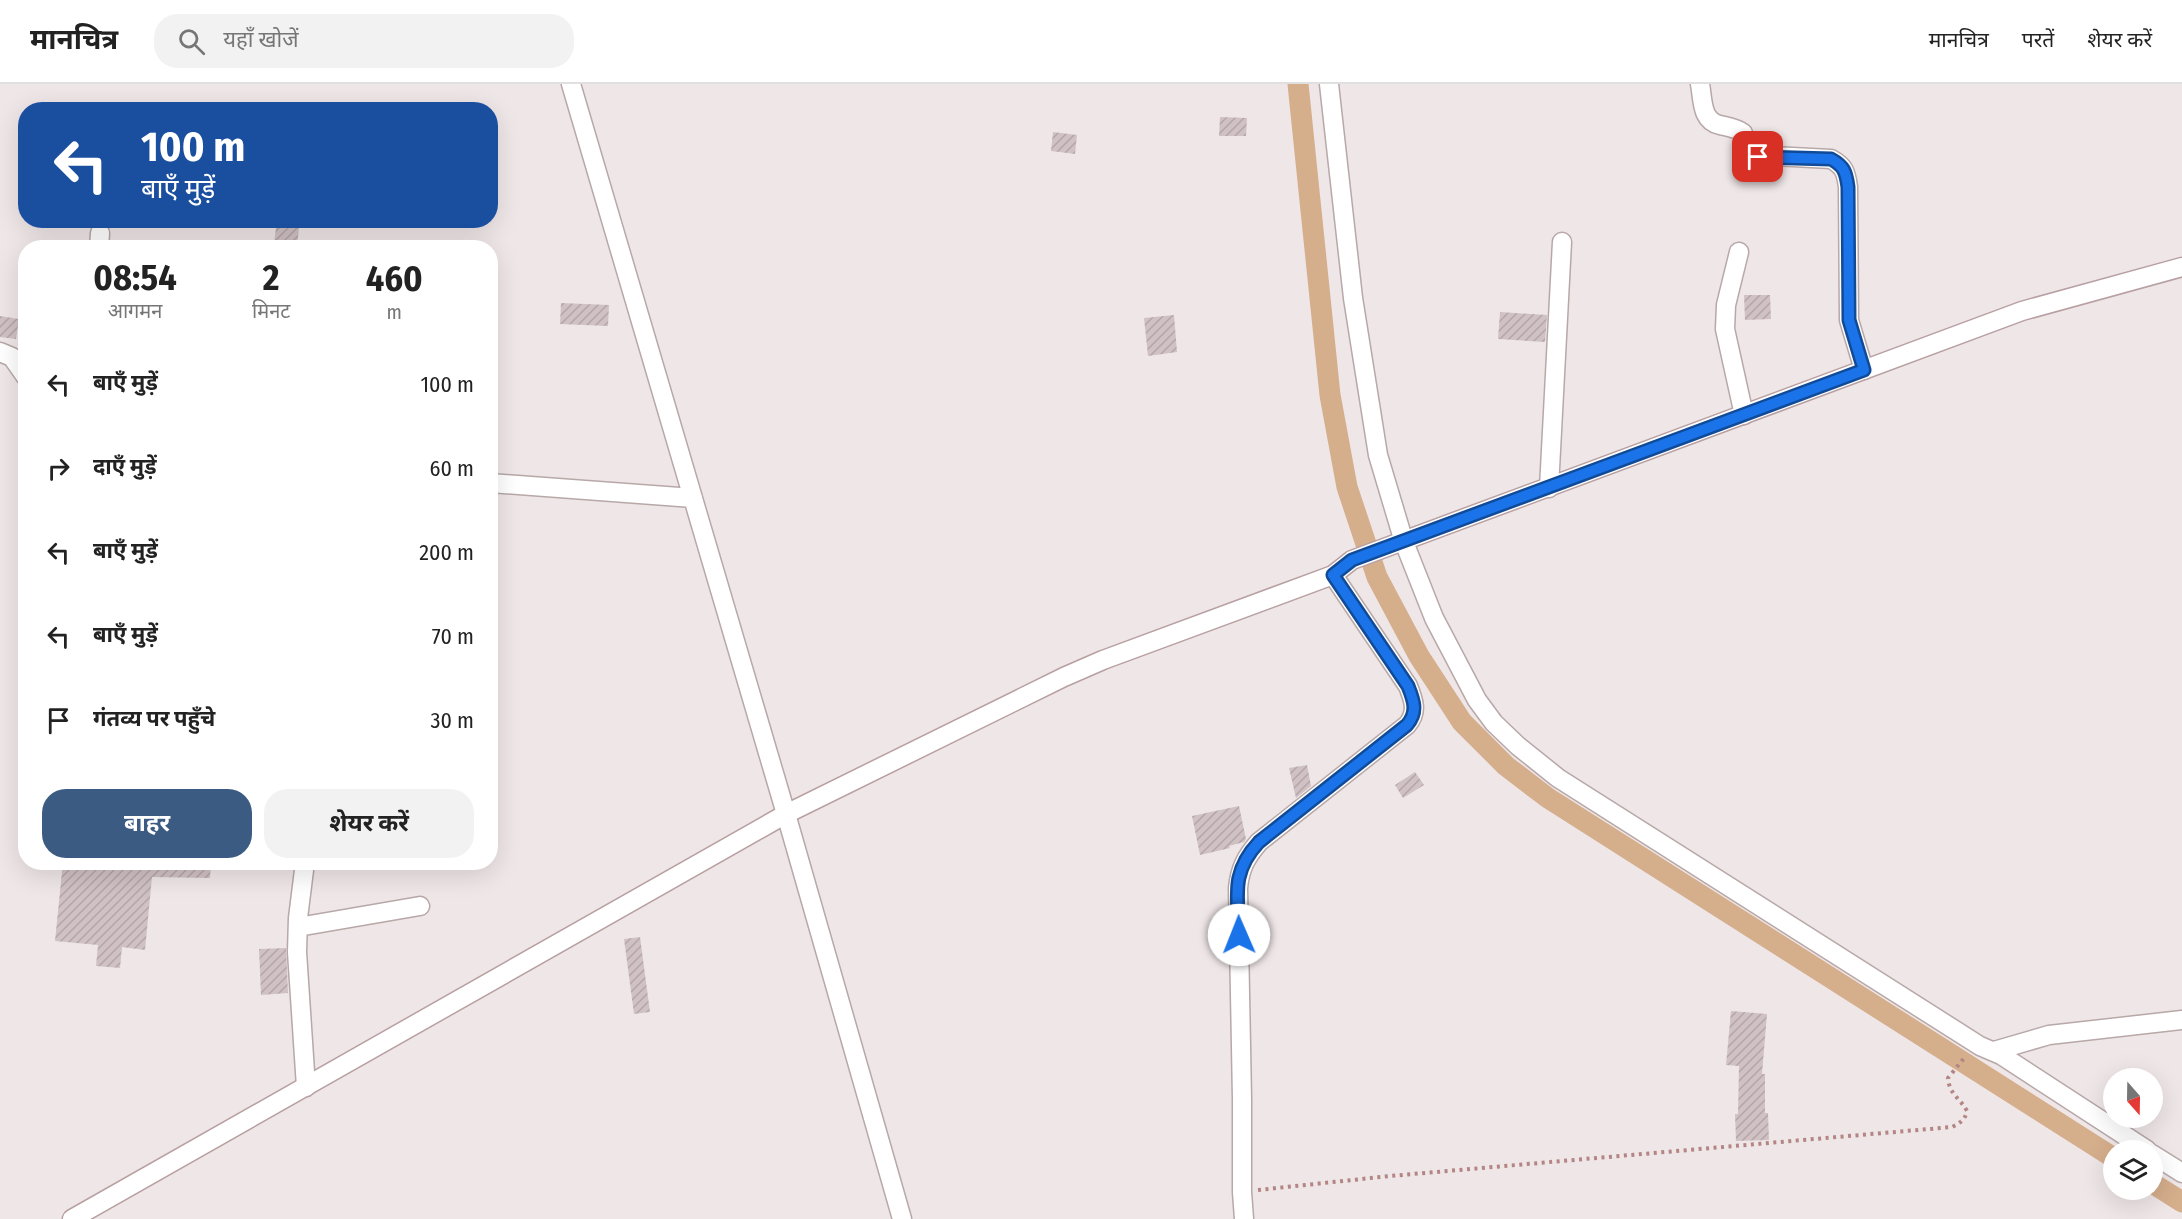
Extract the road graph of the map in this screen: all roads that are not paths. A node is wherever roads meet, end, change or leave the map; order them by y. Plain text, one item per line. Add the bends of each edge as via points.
1 (572, 84) edge
2 (1329, 84) edge
3 (1700, 84) edge
4 (1562, 242) dead end
5 (1739, 252) dead end
6 (2182, 267) edge
7 (0, 352) edge
8 (18, 366) edge
9 (1864, 370) junction
10 (1744, 415) junction
11 (498, 484) edge
12 (1549, 488) junction
13 (693, 498) junction
14 (1404, 542) junction
15 (1333, 575) junction
16 (786, 814) junction
17 (304, 870) edge
18 (420, 906) dead end
19 (298, 927) junction
20 (2182, 1020) edge
21 (1994, 1051) junction
22 (306, 1087) junction
23 (2132, 1140) edge
24 (2163, 1161) edge
25 (2182, 1173) edge
26 (72, 1219) edge
27 (902, 1219) edge
28 (1245, 1219) edge

1 - 13 street
2 - 14 street via 1353,298 1378,455
3 - 9 street via 1708,120 1743,133 1751,155 1831,159 1846,171 1849,320
4 - 12 street
5 - 10 street via 1726,305 1725,329
6 - 9 street via 2051,301
7 - 8 street via 12,357
9 - 10 street
10 - 12 street
11 - 13 street
12 - 14 street
13 - 16 street
14 - 15 street via 1352,560
14 - 21 street via 1434,618 1477,700 1518,746 1558,778 1980,1046
15 - 16 street via 1064,677
15 - 28 street via 1408,686 1414,700 1414,717 1259,842 1240,869
16 - 22 street
16 - 27 street
17 - 19 street
18 - 19 street
19 - 22 street
20 - 21 street via 2049,1035
21 - 23 street
22 - 26 street
24 - 25 street

